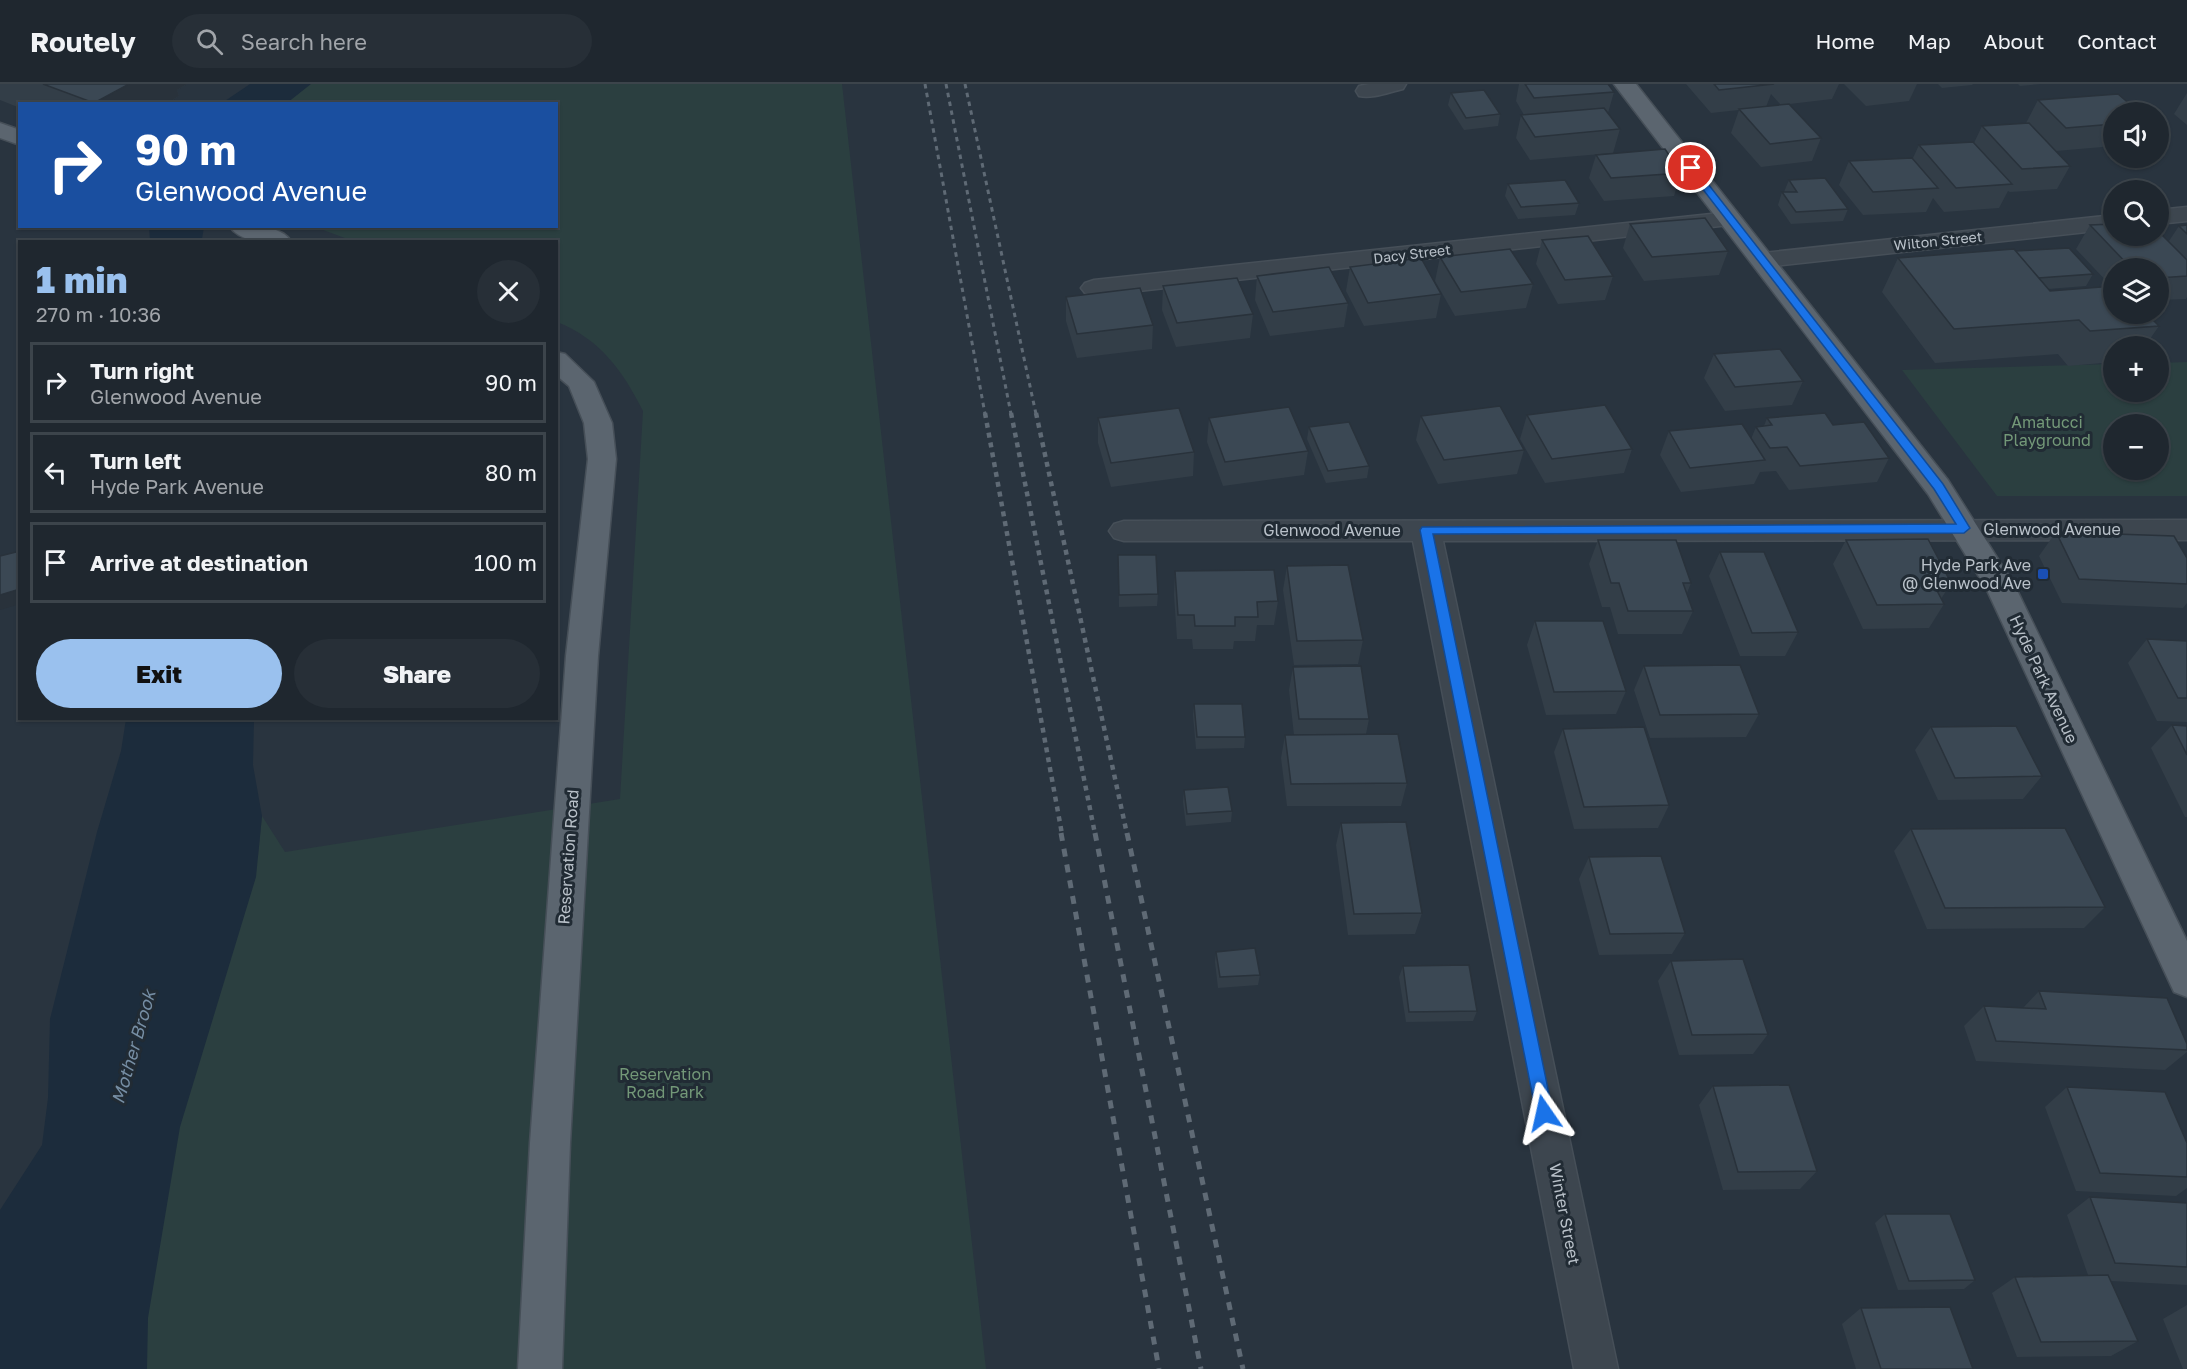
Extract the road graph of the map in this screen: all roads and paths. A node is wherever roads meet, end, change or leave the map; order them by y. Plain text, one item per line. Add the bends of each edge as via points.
1 (1395, 84) edge
2 (1625, 84) edge
3 (1366, 91) dead end
4 (0, 130) edge
5 (18, 137) edge
6 (2187, 214) edge
7 (2169, 216) edge
8 (1730, 219) junction
9 (2103, 223) edge
10 (246, 228) edge
11 (275, 240) edge
12 (1763, 260) junction
13 (1094, 288) dead end
14 (558, 362) edge
15 (1964, 528) junction
16 (1426, 530) junction
17 (2187, 530) edge
18 (1124, 531) dead end
19 (2187, 979) edge
20 (540, 1369) edge
21 (1596, 1369) edge

1 - 3 street
2 - 8 main road, Hyde Park Avenue
4 - 5 main road
6 - 7 street
8 - 12 main road, Hyde Park Avenue
8 - 13 street, Dacy Street
9 - 12 street, Wilton Street
10 - 11 main road
12 - 15 main road, Hyde Park Avenue via 1938,487
14 - 20 main road, Reservation Road via 581,382 598,423 602,459 581,668 550,1143
15 - 16 street, Glenwood Avenue
15 - 17 street, Glenwood Avenue
15 - 19 main road, Hyde Park Avenue via 2000,586
16 - 18 street, Glenwood Avenue
16 - 21 street, Winter Street

